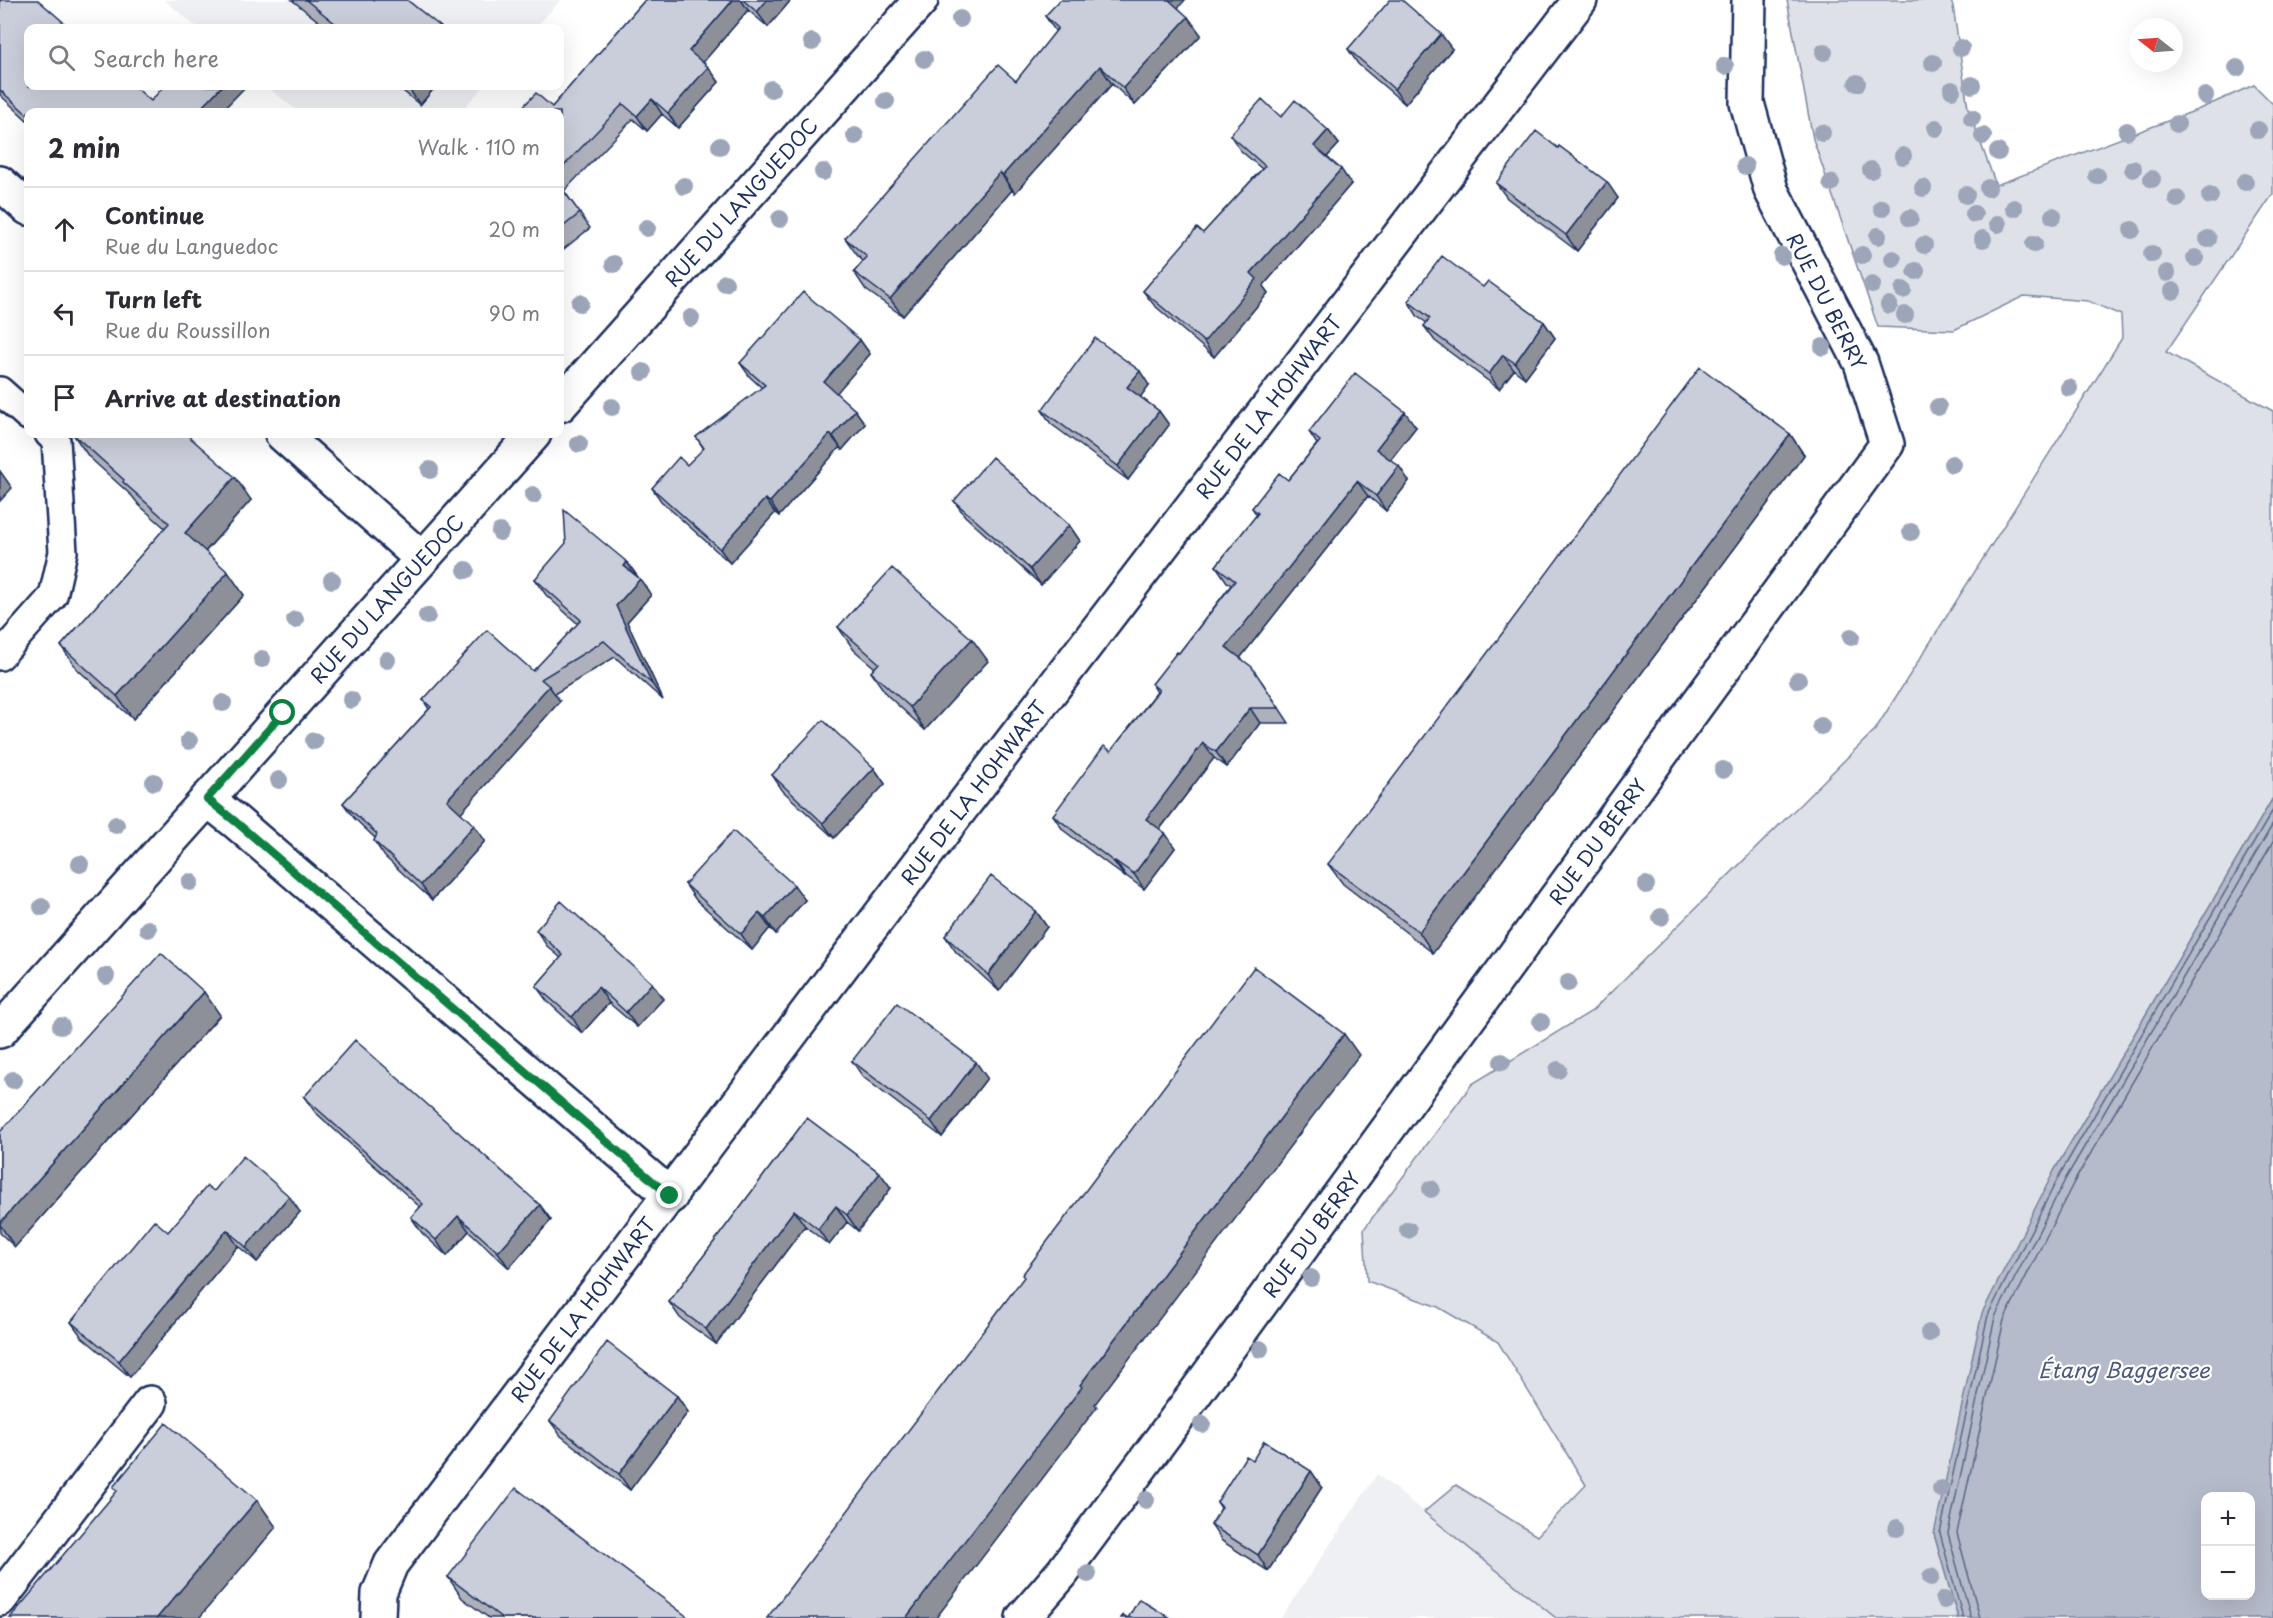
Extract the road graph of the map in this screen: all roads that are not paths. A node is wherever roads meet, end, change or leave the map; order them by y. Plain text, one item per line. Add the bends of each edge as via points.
1 (921, 0) edge
2 (1580, 0) edge
3 (1749, 0) edge
4 (0, 183) edge
5 (24, 204) edge
6 (0, 391) edge
7 (564, 401) edge
8 (24, 412) edge
9 (53, 438) edge
10 (286, 438) edge
11 (530, 438) edge
12 (421, 558) junction
13 (0, 656) edge
14 (207, 799) junction
15 (0, 1031) edge
16 (670, 1196) junction
17 (150, 1403) dead end
18 (0, 1599) edge
19 (379, 1606) edge
20 (1023, 1618) edge

1 - 7 street, RUE DU LANGUEDOC
2 - 16 street, RUE DE LA HOHWART via 955,816
3 - 20 street, RUE DU BERRY via 1747,103 1771,190 1861,363 1887,444 1194,1395 1062,1573
4 - 5 street
6 - 8 lane
9 - 13 lane via 63,552 53,596
10 - 12 street
11 - 12 street, RUE DU LANGUEDOC
12 - 14 street, RUE DU LANGUEDOC
14 - 15 street, RUE DU LANGUEDOC
14 - 16 street
16 - 19 street, RUE DE LA HOHWART via 391,1564
17 - 18 street

